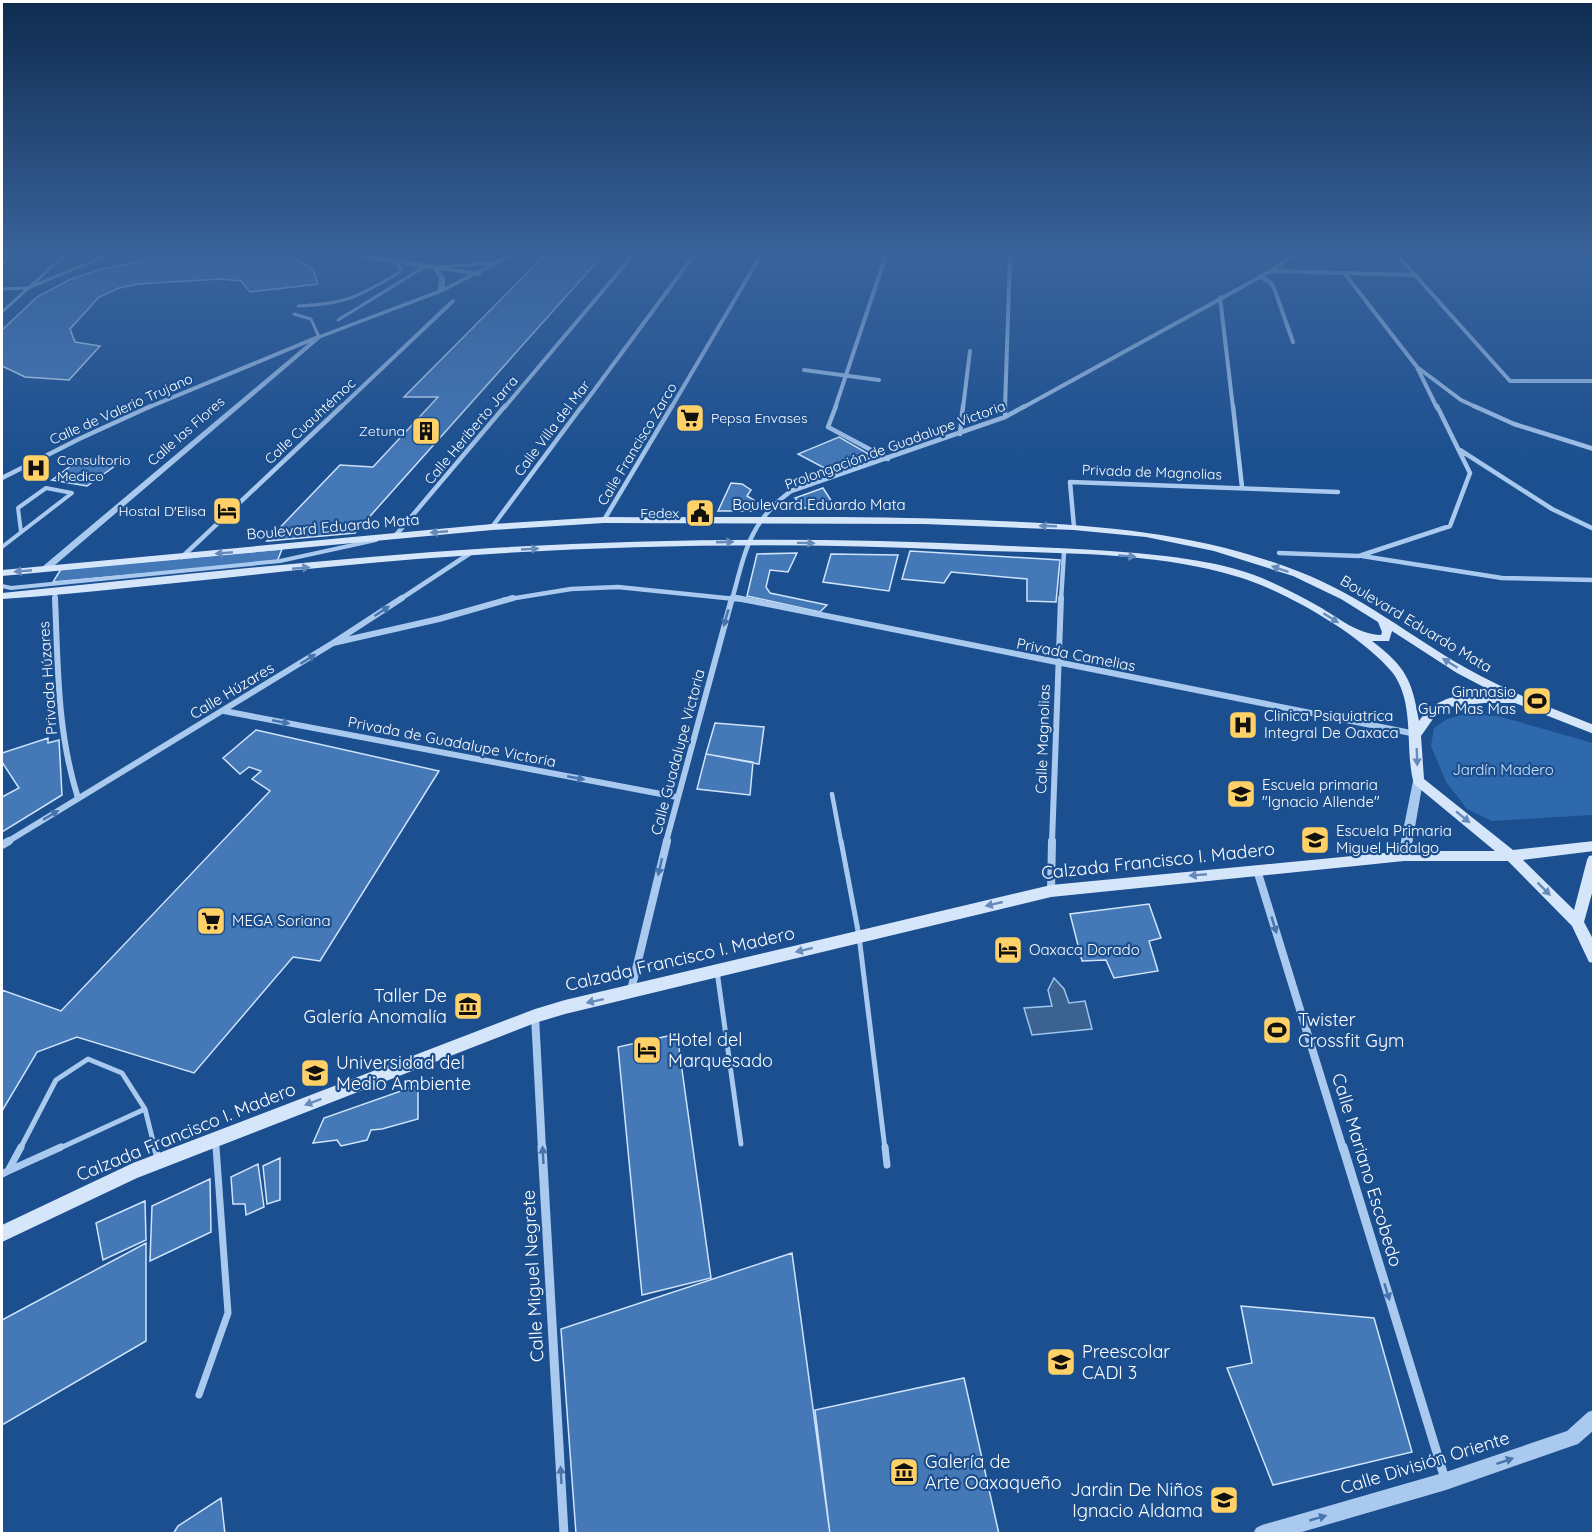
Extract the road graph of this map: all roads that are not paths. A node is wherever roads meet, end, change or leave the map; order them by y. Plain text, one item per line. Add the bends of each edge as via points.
1 (314, 327) edge
2 (346, 327) edge
3 (426, 327) edge
4 (572, 327) edge
5 (641, 327) edge
6 (719, 327) edge
7 (863, 327) edge
8 (1008, 327) edge
9 (1167, 327) edge
10 (1223, 327) edge
11 (1288, 327) edge
12 (1386, 327) edge
13 (1462, 327) edge
14 (319, 337) junction
15 (1293, 342) dead end
16 (970, 351) dead end
17 (1417, 367) junction
18 (804, 370) dead end
19 (847, 375) junction
20 (879, 380) dead end
21 (1593, 381) edge
22 (1005, 417) junction
23 (960, 434) junction
24 (1459, 448) junction
25 (1593, 449) edge
26 (888, 459) junction
27 (2, 478) edge
28 (1242, 487) junction
29 (1338, 492) dead end
30 (604, 520) junction
31 (760, 520) junction
32 (492, 527) junction
33 (1074, 527) junction
34 (1593, 529) edge
35 (21, 532) junction
36 (391, 537) junction
37 (747, 541) junction
38 (2, 547) edge
39 (472, 552) junction
40 (1064, 552) junction
41 (1279, 554) dead end
42 (182, 556) junction
43 (1359, 556) junction
44 (45, 569) junction
45 (2, 573) edge
46 (1593, 580) edge
47 (2, 586) edge
48 (55, 591) junction
49 (2, 596) edge
50 (732, 597) junction
51 (1382, 620) junction
52 (1354, 634) junction
53 (333, 643) junction
54 (1058, 663) junction
55 (1520, 701) junction
56 (224, 711) junction
57 (1593, 730) edge
58 (1416, 734) junction
59 (1418, 781) junction
60 (832, 794) dead end
61 (676, 797) junction
62 (78, 798) junction
63 (2, 845) edge
64 (1593, 846) edge
65 (1404, 856) junction
66 (1511, 856) junction
67 (1593, 860) edge
68 (1256, 869) junction
69 (1051, 891) junction
70 (1577, 922) junction
71 (859, 936) junction
72 (1593, 957) edge
73 (717, 971) junction
74 (630, 993) junction
75 (535, 1016) junction
76 (145, 1109) junction
77 (216, 1139) junction
78 (741, 1144) dead end
79 (158, 1161) junction
80 (887, 1165) dead end
81 (5, 1173) edge
82 (2, 1234) edge
83 (199, 1395) dead end
84 (1593, 1418) edge
85 (1446, 1481) junction
86 (564, 1533) edge
87 (1262, 1533) edge

1 - 14 lane
2 - 14 street, Calle las Flores
3 - 42 street, Calle Cuauhtémoc
4 - 36 street, Calle Heriberto Jarra
5 - 32 street, Calle Villa del Mar
6 - 30 street, Calle Francisco Zarco
7 - 19 street
8 - 22 street
9 - 22 street, Prolongación de Guadalupe Victoria
10 - 28 street
11 - 15 street
12 - 17 street
13 - 21 street via 1510,381
14 - 27 street, Calle de Valerio Trujano via 149,405
14 - 44 street, Calle las Flores
16 - 23 street
17 - 24 street
17 - 25 street via 1481,411
18 - 19 street
19 - 20 street
19 - 26 street via 828,427
22 - 23 street, Prolongación de Guadalupe Victoria
23 - 26 street, Prolongación de Guadalupe Victoria
24 - 34 street via 1552,509
24 - 43 street via 1470,473 1450,526
26 - 31 street, Prolongación de Guadalupe Victoria via 791,491
28 - 29 street
28 - 33 street, Privada de Magnolias via 1070,482
30 - 31 main road, Boulevard Eduardo Mata
30 - 32 main road, Boulevard Eduardo Mata
33 -> 31 main road, Boulevard Eduardo Mata
31 - 37 street, Calle Guadalupe Victoria
32 -> 36 main road, Boulevard Eduardo Mata
51 -> 33 main road, Boulevard Eduardo Mata via 1296,574 1216,548 1146,534
35 - 35 lane via 64,500 72,493 46,488 18,508
35 - 38 lane
36 -> 42 main road, Boulevard Eduardo Mata
36 - 47 lane via 280,561
39 -> 37 main road
37 -> 40 main road
37 - 50 street, Calle Guadalupe Victoria
48 -> 39 main road
53 -> 39 street, Calle Húzares
40 -> 52 main road via 1164,559 1242,574 1295,598
40 - 54 street, Calle Magnolias
41 - 43 street
42 - 44 main road, Boulevard Eduardo Mata
43 - 46 street via 1502,578
44 -> 45 main road, Boulevard Eduardo Mata
48 - 49 main road
48 - 62 street, Privada Húzares via 61,720
50 - 53 street, Privada Camelias via 618,587 571,589 500,600 439,619
50 - 54 street, Privada Camelias
50 -> 61 street, Calle Guadalupe Victoria
51 - 52 main road via 1385,638
55 -> 51 main road, Boulevard Eduardo Mata via 1461,670
52 - 58 main road via 1388,661 1405,682
56 -> 53 street, Calle Húzares
54 - 58 street, Privada Camelias
54 - 69 street, Calle Magnolias
55 - 57 main road, Boulevard Eduardo Mata
55 - 58 main road via 1494,698 1452,702 1438,707
56 -> 61 street, Privada de Guadalupe Victoria
56 - 62 street, Calle Húzares
58 -> 59 main road
59 - 65 street
59 -> 66 main road
60 - 71 lane
61 -> 74 street, Calle Guadalupe Victoria
63 -> 62 street, Calle Húzares
64 - 66 main road, Calzada Francisco I. Madero
65 - 66 main road, Calzada Francisco I. Madero
65 - 68 main road, Calzada Francisco I. Madero
66 -> 70 main road
67 - 70 main road
68 -> 69 main road, Calzada Francisco I. Madero
68 -> 85 street, Calle Mariano Escobedo
69 -> 71 main road, Calzada Francisco I. Madero
70 - 72 main road
71 -> 73 main road, Calzada Francisco I. Madero
71 - 80 lane
73 - 74 main road, Calzada Francisco I. Madero
73 - 78 lane
74 -> 75 main road, Calzada Francisco I. Madero
75 -> 77 main road, Calzada Francisco I. Madero
86 -> 75 street, Calle Miguel Negrete
76 - 79 lane
76 - 81 lane
76 - 81 lane via 122,1073 88,1059 56,1080
77 - 79 main road, Calzada Francisco I. Madero
77 - 83 lane via 228,1313
79 - 82 main road, Calzada Francisco I. Madero
85 -> 84 street, Calle División Oriente via 1572,1437
87 -> 85 street, Calle División Oriente

